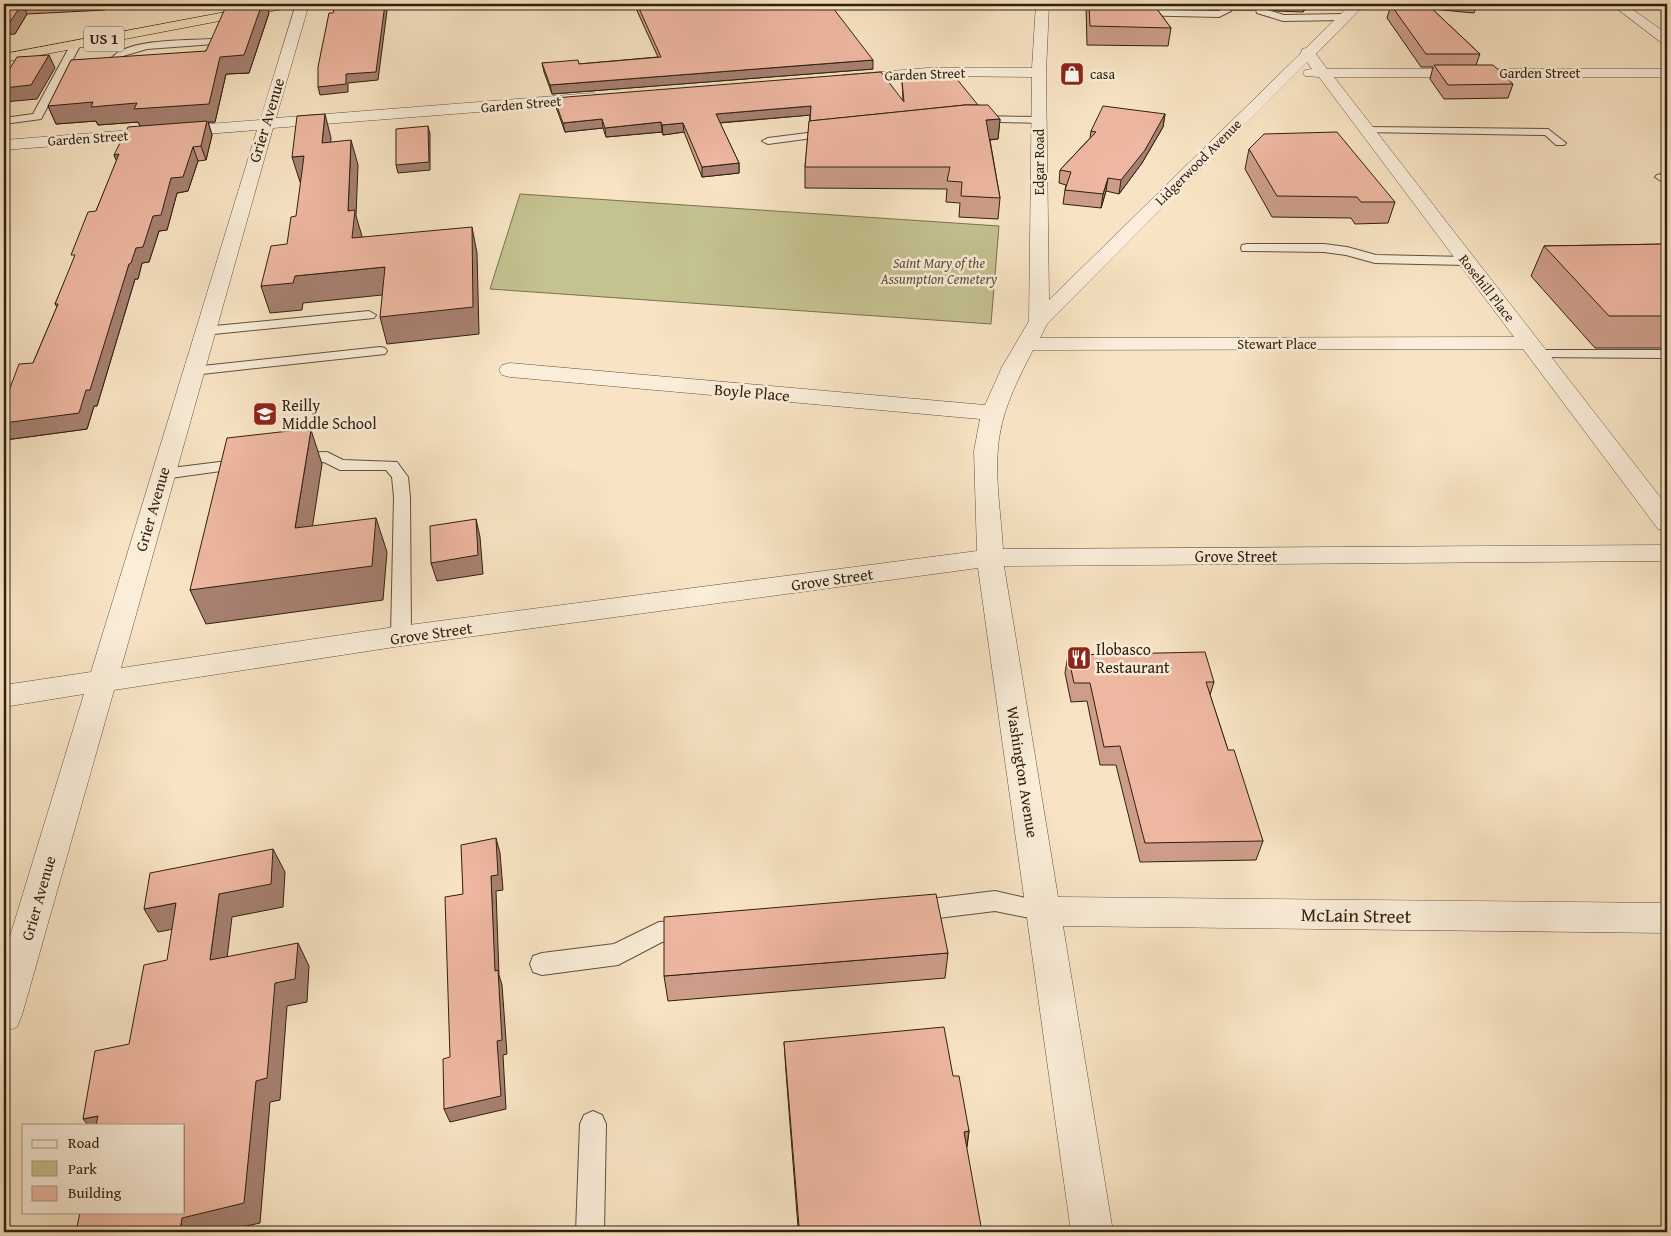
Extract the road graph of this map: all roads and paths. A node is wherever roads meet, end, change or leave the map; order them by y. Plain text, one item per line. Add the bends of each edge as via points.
1 (234, 4) edge
2 (288, 4) edge
3 (302, 4) edge
4 (1042, 4) edge
5 (1109, 4) edge
6 (1224, 4) edge
7 (1259, 4) edge
8 (1358, 4) edge
9 (1617, 4) edge
10 (223, 16) junction
11 (1344, 17) junction
12 (144, 31) junction
13 (1667, 40) edge
14 (212, 42) junction
15 (76, 44) junction
16 (4, 47) edge
17 (1307, 52) junction
18 (207, 53) edge
19 (4, 58) edge
20 (147, 64) edge
21 (1040, 73) junction
22 (1286, 73) junction
23 (1323, 73) junction
24 (1667, 73) edge
25 (831, 79) edge
26 (612, 96) edge
27 (37, 117) joint
28 (964, 120) edge
29 (1039, 120) junction
30 (4, 121) edge
31 (265, 124) junction
32 (1368, 130) junction
33 (842, 132) edge
34 (768, 141) dead end
35 (1560, 143) dead end
36 (4, 144) edge
37 (1667, 177) edge
38 (1667, 182) edge
39 (1247, 248) dead end
40 (1466, 261) junction
41 (369, 315) dead end
42 (204, 331) junction
43 (1032, 333) junction
44 (1534, 349) junction
45 (380, 351) dead end
46 (1667, 354) edge
47 (510, 370) dead end
48 (192, 371) junction
49 (993, 413) junction
50 (274, 461) edge
51 (256, 463) edge
52 (162, 474) junction
53 (1667, 523) edge
54 (1667, 553) edge
55 (990, 558) junction
56 (401, 636) junction
57 (101, 682) junction
58 (4, 696) edge
59 (1044, 911) junction
60 (894, 913) edge
61 (1667, 918) edge
62 (708, 928) edge
63 (542, 964) dead end
64 (4, 1015) edge
65 (593, 1124) dead end
66 (590, 1232) edge
67 (1092, 1232) edge

1 - 16 highway, US 1
2 - 10 highway, US 1
3 - 31 street, Grier Avenue
4 - 21 street, Edgar Road
5 - 6 lane via 1130,12 1219,14 1226,11
7 - 11 lane via 1260,11 1274,17
8 - 11 street, Lidgerwood Avenue
9 - 13 street
10 - 12 highway, US 1
10 - 14 lane
11 - 17 street, Lidgerwood Avenue
12 - 14 lane
12 - 15 highway, US 1
14 - 18 lane
14 - 20 lane via 142,47 119,54 115,60 123,65
15 - 19 highway, US 1
15 - 27 lane
17 - 22 street, Lidgerwood Avenue
17 - 23 street, Rosehill Place
21 - 25 street, Garden Street via 928,72
21 - 29 street, Edgar Road
22 - 23 street, Garden Street
22 - 43 street, Lidgerwood Avenue
23 - 24 street, Garden Street
23 - 32 street, Rosehill Place
26 - 31 street, Garden Street
27 - 30 lane
28 - 29 lane
29 - 43 street, Edgar Road
31 - 36 street, Garden Street
31 - 42 street, Grier Avenue
32 - 35 lane via 1548,132
32 - 40 street, Rosehill Place
33 - 34 lane
37 - 38 lane via 1661,177
39 - 40 lane via 1324,248 1374,259
40 - 44 street, Rosehill Place
41 - 42 lane
42 - 48 street, Grier Avenue
43 - 44 street, Stewart Place
43 - 49 street, Washington Avenue
44 - 46 lane
44 - 53 street, Rosehill Place
45 - 48 lane
47 - 49 street, Boyle Place
48 - 52 street, Grier Avenue
49 - 55 street, Washington Avenue via 986,450
50 - 56 lane via 310,456 327,457 340,464 391,465 400,477
51 - 52 lane
52 - 57 street, Grier Avenue
54 - 55 street, Grove Street
55 - 56 street, Grove Street
55 - 59 street, Washington Avenue
56 - 57 street, Grove Street
57 - 58 street, Grove Street
57 - 64 street, Grier Avenue
59 - 60 lane via 995,901
59 - 61 street, McLain Street
59 - 67 street, Washington Avenue
62 - 63 lane via 659,932 618,954
65 - 66 lane

